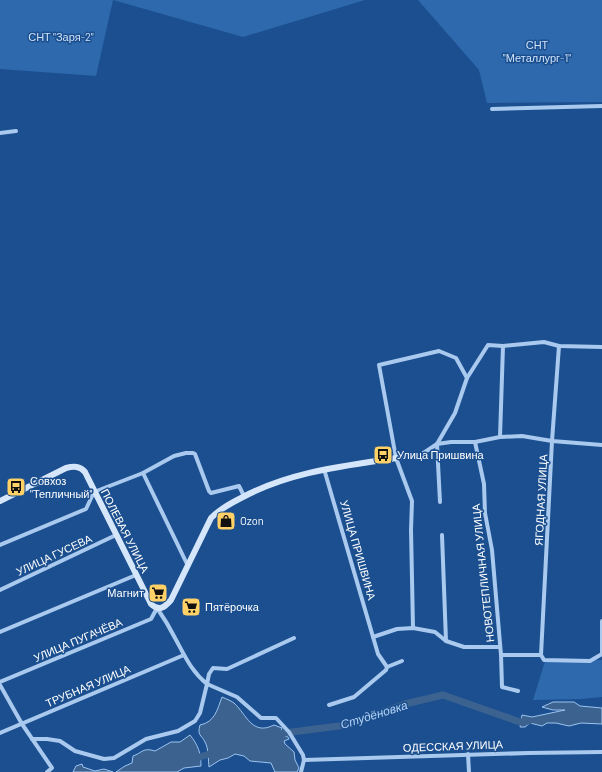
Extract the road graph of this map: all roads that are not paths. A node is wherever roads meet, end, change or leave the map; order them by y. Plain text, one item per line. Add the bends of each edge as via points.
1 (602, 106) edge
2 (492, 109) dead end
3 (16, 131) dead end
4 (0, 134) edge
5 (503, 346) junction
6 (559, 346) junction
7 (602, 347) edge
8 (467, 378) junction
9 (500, 437) junction
10 (552, 441) junction
11 (475, 442) junction
12 (437, 444) junction
13 (602, 445) edge
14 (396, 458) junction
15 (324, 469) junction
16 (143, 473) junction
17 (94, 492) junction
18 (244, 496) junction
19 (0, 501) edge
20 (440, 502) dead end
21 (116, 535) junction
22 (442, 535) dead end
23 (0, 545) edge
24 (188, 566) junction
25 (136, 574) junction
26 (0, 590) edge
27 (157, 608) junction
28 (602, 622) edge
29 (413, 628) junction
30 (0, 632) edge
31 (294, 638) dead end
32 (373, 638) junction
33 (446, 640) junction
34 (499, 647) junction
35 (602, 654) edge
36 (184, 655) junction
37 (501, 655) junction
38 (541, 655) junction
39 (402, 661) dead end
40 (387, 667) junction
41 (0, 682) edge
42 (207, 684) junction
43 (0, 685) edge
44 (518, 691) dead end
45 (329, 705) dead end
46 (22, 724) junction
47 (0, 733) edge
48 (32, 739) junction
49 (602, 752) edge
50 (468, 754) junction
51 (304, 760) junction
52 (47, 772) edge
53 (301, 772) edge
54 (469, 772) edge

1 - 2 street
3 - 4 street
5 - 6 street via 544,342
5 - 8 street via 488,345
5 - 9 street
6 - 7 street
6 - 10 street, ЯГОДНАЯ УЛИЦА
8 - 12 street via 455,413
8 - 14 street via 456,358 439,351 379,365
9 - 10 street via 522,436
9 - 11 street
10 - 13 street
10 - 38 street, ЯГОДНАЯ УЛИЦА
11 - 12 street
11 - 34 street, НОВОТЕПЛИЧНАЯ УЛИЦА via 484,484 485,513 492,550
12 - 14 street via 422,454
12 - 20 street
14 - 15 street
14 - 29 street via 412,501
15 - 18 street via 274,483
15 - 32 street, УЛИЦА ПРИШВИНА
16 - 17 street
16 - 18 street via 174,456 193,453 211,493 238,486
16 - 24 street
17 - 19 street, ПОЛЕВАЯ УЛИЦА via 85,472 72,466
17 - 21 street, ПОЛЕВАЯ УЛИЦА
17 - 23 street via 86,509
18 - 24 street via 220,509 211,518
21 - 25 street, ПОЛЕВАЯ УЛИЦА
21 - 26 street, УЛИЦА ГУСЕВА
22 - 33 street
24 - 27 street via 171,600 163,608
25 - 27 street, ПОЛЕВАЯ УЛИЦА via 151,604
25 - 30 street
27 - 36 street, ПОЛЕВАЯ УЛИЦА
27 - 41 street, УЛИЦА ПУГАЧЁВА via 151,619
28 - 35 street
29 - 32 street via 398,629
29 - 33 street via 435,632
31 - 42 street via 227,668 213,668
32 - 40 street, УЛИЦА ПРИШВИНА via 378,654
33 - 34 street via 464,646
34 - 37 street, НОВОТЕПЛИЧНАЯ УЛИЦА
35 - 38 street via 590,661 544,660
36 - 42 street, ПОЛЕВАЯ УЛИЦА via 195,673
36 - 46 street, ТРУБНАЯ УЛИЦА
37 - 38 street
37 - 44 street, НОВОТЕПЛИЧНАЯ УЛИЦА via 502,686
39 - 40 street
40 - 45 street via 354,697
42 - 48 street via 200,714 195,721 178,731 146,739 114,758 104,759 75,751 60,741
42 - 51 street via 237,697 261,718 276,718 289,732
43 - 46 street
46 - 47 street, ТРУБНАЯ УЛИЦА
46 - 48 street
48 - 52 street via 52,768
49 - 50 street, ОДЕССКАЯ УЛИЦА
50 - 51 street, ОДЕССКАЯ УЛИЦА
50 - 54 street
51 - 53 street

